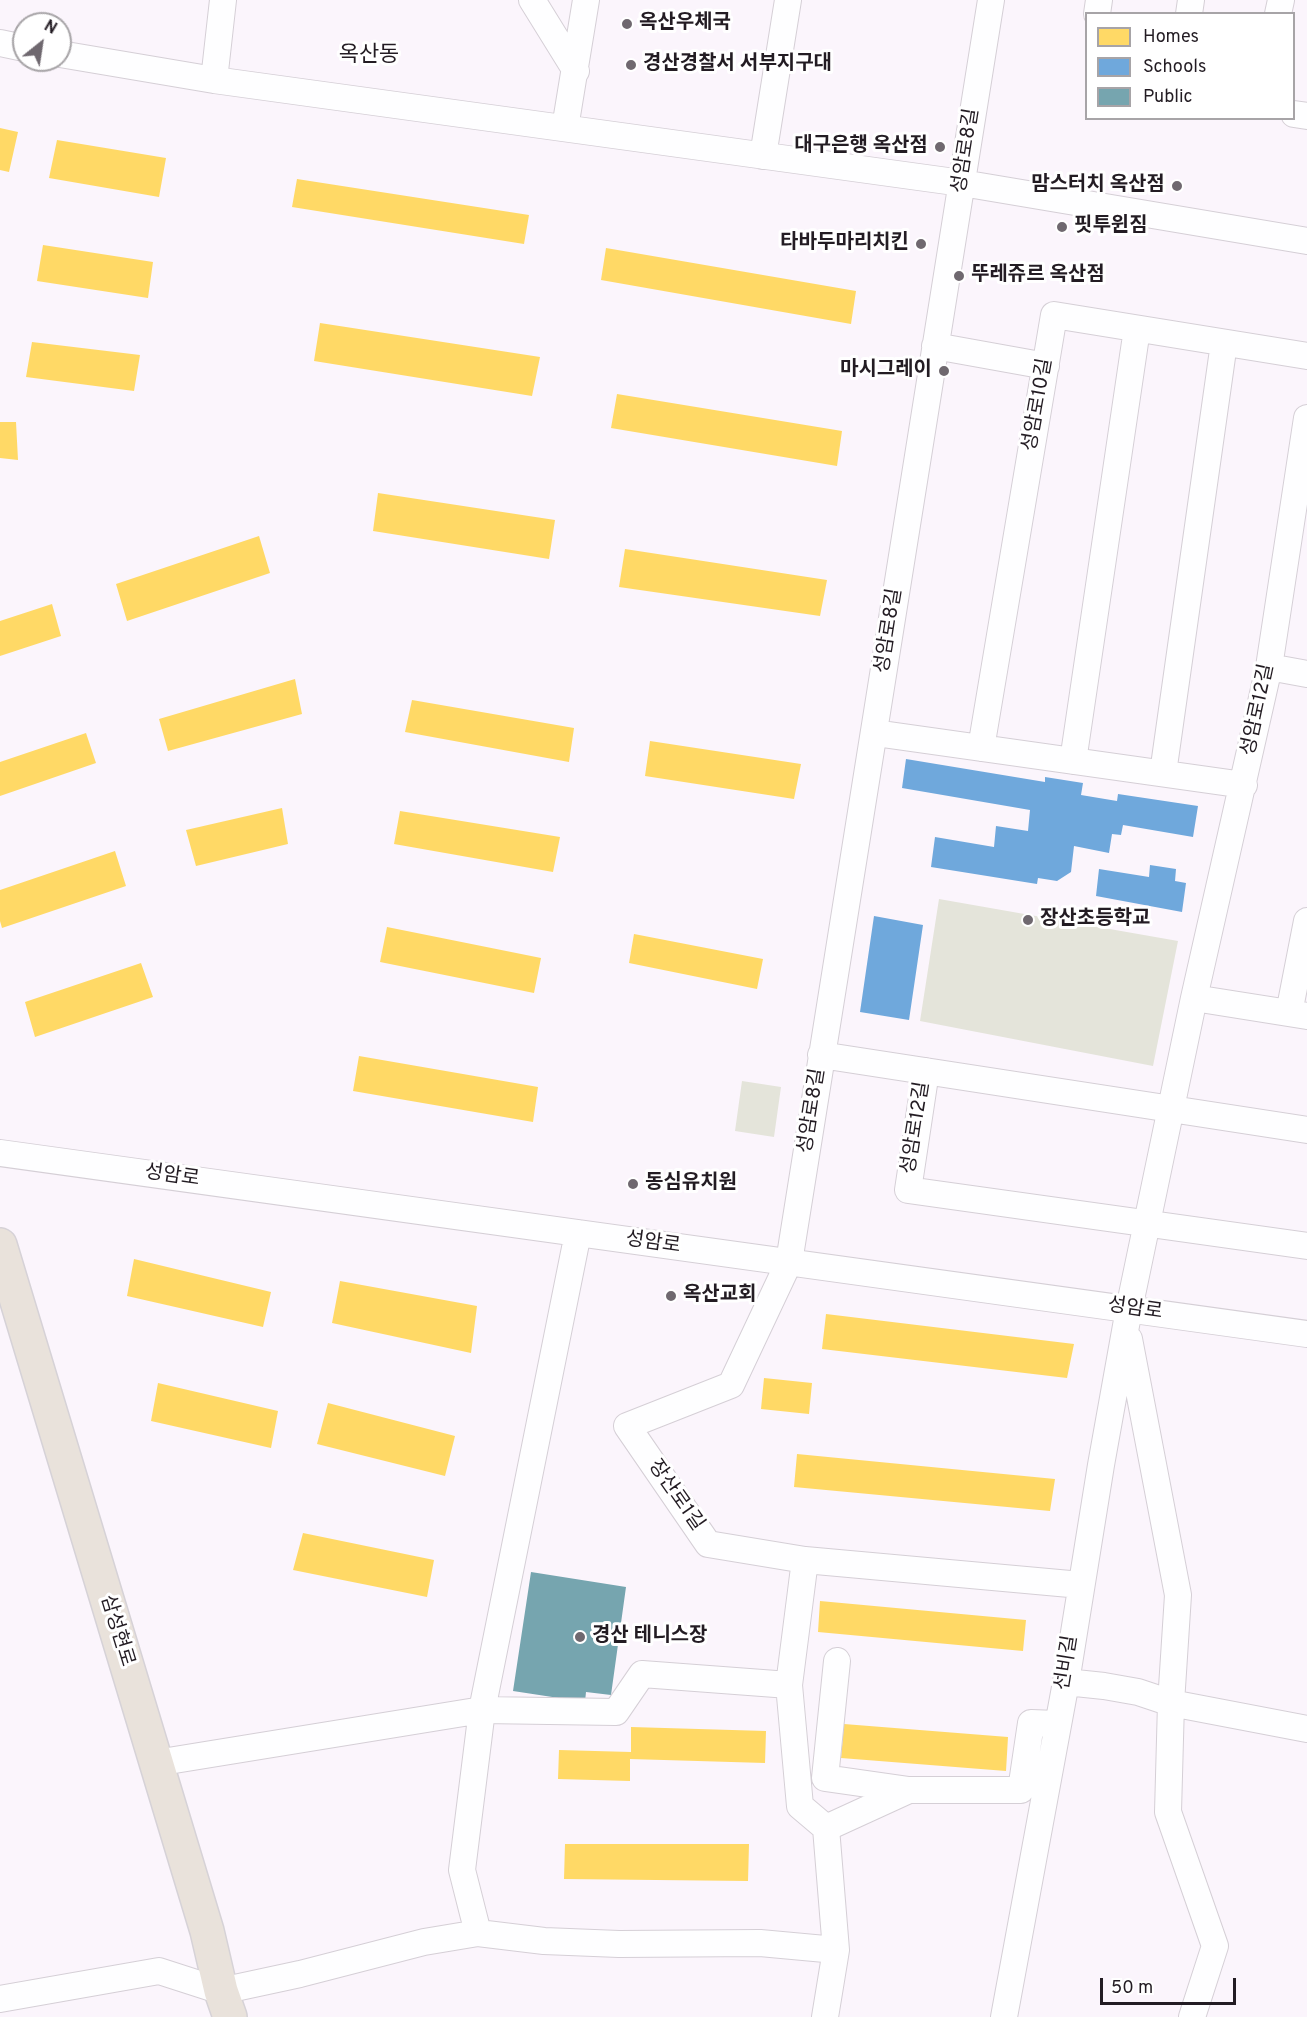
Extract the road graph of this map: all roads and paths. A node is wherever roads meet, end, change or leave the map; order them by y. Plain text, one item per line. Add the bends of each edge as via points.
1 (223, 0) edge
2 (532, 0) edge
3 (586, 0) edge
4 (788, 0) edge
5 (991, 0) edge
6 (72, 56) edge
7 (576, 70) junction
8 (214, 80) junction
9 (565, 128) junction
10 (763, 156) junction
11 (962, 183) junction
12 (1307, 241) edge
13 (1137, 329) junction
14 (1224, 343) junction
15 (935, 346) junction
16 (1307, 356) edge
17 (1046, 366) junction
18 (1307, 418) edge
19 (1269, 667) junction
20 (1307, 674) edge
21 (875, 733) junction
22 (981, 748) junction
23 (1073, 761) junction
24 (1163, 773) junction
25 (1244, 784) junction
26 (1307, 921) edge
27 (1194, 998) junction
28 (1298, 1015) edge
29 (821, 1055) junction
30 (926, 1071) junction
31 (1170, 1109) junction
32 (1307, 1130) edge
33 (0, 1153) edge
34 (1147, 1224) junction
35 (578, 1233) junction
36 (0, 1245) edge
37 (1307, 1246) edge
38 (789, 1262) junction
39 (1128, 1317) junction
40 (1307, 1334) edge
41 (627, 1426) joint
42 (805, 1560) junction
43 (1081, 1585) junction
44 (837, 1661) dead end
45 (1066, 1682) junction
46 (789, 1685) junction
47 (1171, 1703) junction
48 (482, 1710) junction
49 (1057, 1724) junction
50 (1307, 1729) edge
51 (156, 1763) junction
52 (909, 1790) junction
53 (826, 1828) junction
54 (478, 1932) junction
55 (836, 1950) junction
56 (0, 1999) edge
57 (226, 2004) edge
58 (825, 2017) edge
59 (1004, 2017) edge
60 (1192, 2017) edge

1 - 8 street
2 - 7 street
3 - 7 street
4 - 10 street
5 - 11 street, 성암로8길
6 - 8 street
7 - 9 street
8 - 9 street
9 - 10 street
10 - 11 street
11 - 12 street
11 - 15 street, 성암로8길
13 - 14 street, 성암로10길
13 - 17 street, 성암로10길 via 1054,315
13 - 23 street
14 - 16 street, 성암로10길
14 - 24 street
15 - 17 street
15 - 21 street, 성암로8길
17 - 22 street, 성암로10길
18 - 19 street, 성암로12길
19 - 20 street
19 - 25 street, 성암로12길
21 - 22 street
21 - 29 street, 성암로8길
22 - 23 street
23 - 24 street
24 - 25 street
25 - 27 street, 성암로12길
26 - 28 street
27 - 28 street
27 - 31 street, 성암로12길
29 - 30 street
29 - 38 street, 성암로8길
30 - 31 street, 성암로12길
30 - 34 street, 성암로12길 via 908,1190
31 - 32 street, 성암로12길
31 - 34 street, 성암로12길
33 - 35 street, 성암로
34 - 37 street, 성암로12길
34 - 39 street, 성암로12길
35 - 38 street, 성암로
35 - 48 street
36 - 51 main road, 삼성현로
38 - 39 street, 성암로
38 - 41 street, 성암로8길 via 731,1385
39 - 40 street, 성암로
39 - 43 street, 선비길
39 - 47 street via 1178,1595
41 - 42 street, 장산로1길 via 708,1544
42 - 43 street, 장산로1길
42 - 46 street
43 - 45 street, 선비길
44 - 52 street via 825,1778
45 - 47 street via 1138,1692
45 - 49 street, 선비길
46 - 48 street via 642,1674 616,1712
46 - 53 street via 800,1806
47 - 50 street
47 - 60 street via 1168,1812 1215,1946
48 - 51 street
48 - 54 street via 462,1870
49 - 52 street via 1031,1723 1021,1790
49 - 59 street, 선비길
51 - 57 main road, 삼성현로
52 - 53 street
53 - 55 street
54 - 55 street via 544,1941 760,1943
54 - 57 street via 300,1974
55 - 58 street
56 - 57 street via 159,1971

